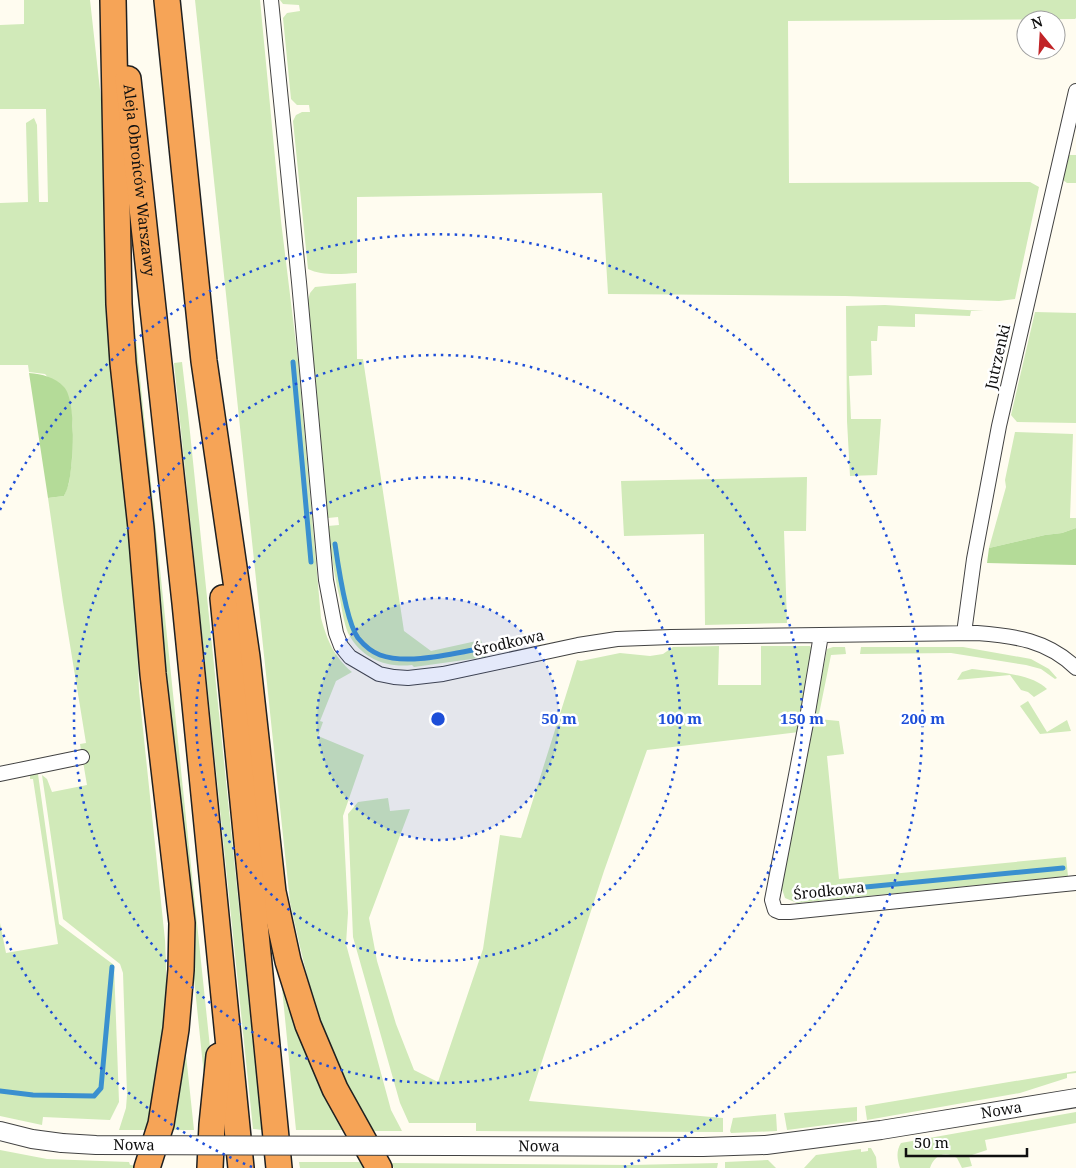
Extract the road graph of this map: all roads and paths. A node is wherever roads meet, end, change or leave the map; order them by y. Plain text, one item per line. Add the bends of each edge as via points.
1 (113, 0) edge
2 (118, 0) edge
3 (167, 0) edge
4 (271, 0) edge
5 (1076, 91) edge
6 (205, 368) junction
7 (964, 633) junction
8 (821, 635) junction
9 (1076, 668) edge
10 (82, 757) dead end
11 (0, 774) edge
12 (1076, 883) edge
13 (224, 988) junction
14 (1076, 1098) edge
15 (0, 1132) edge
16 (147, 1168) edge
17 (210, 1168) edge
18 (241, 1168) edge
19 (279, 1168) edge
20 (379, 1168) edge

1 - 16 highway via 116,217 122,353 153,674 182,923 174,1046 160,1124
2 - 13 highway, Aleja Obrońców Warszawy
3 - 6 highway
4 - 8 street, Środkowa via 326,580 336,633 350,657 378,674 408,678 443,674 609,640
5 - 7 street, Jutrzenki via 999,426
6 - 19 highway via 228,659
6 - 20 highway via 248,657 273,892 288,961 322,1062
7 - 8 street, Środkowa
7 - 9 street, Środkowa via 1011,636 1032,641 1061,655
8 - 12 street, Środkowa via 772,900 775,910 790,912
10 - 11 street
13 - 17 highway
13 - 18 highway
14 - 15 street, Nowa, bridge via 881,1130 766,1145 710,1147 106,1145 62,1143

